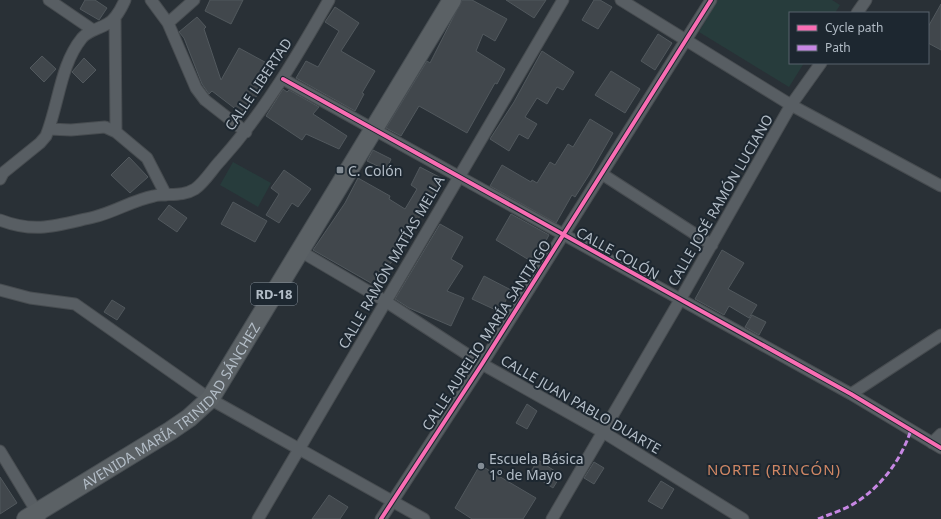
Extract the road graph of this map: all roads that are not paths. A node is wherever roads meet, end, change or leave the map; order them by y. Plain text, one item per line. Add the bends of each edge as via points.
1 (49, 0) edge
2 (125, 0) edge
3 (151, 0) edge
4 (194, 0) edge
5 (330, 0) edge
6 (452, 0) edge
7 (563, 0) edge
8 (621, 0) edge
9 (711, 0) edge
10 (866, 0) edge
11 (858, 12) edge
12 (115, 16) junction
13 (168, 23) junction
14 (93, 30) junction
15 (686, 40) junction
16 (820, 64) edge
17 (283, 79) junction
18 (792, 105) junction
19 (49, 129) junction
20 (374, 130) junction
21 (116, 132) junction
22 (246, 132) junction
23 (602, 174) junction
24 (458, 176) junction
25 (0, 179) edge
26 (941, 186) edge
27 (166, 195) junction
28 (0, 220) edge
29 (563, 235) junction
30 (712, 245) junction
31 (300, 251) junction
32 (0, 290) edge
33 (680, 300) junction
34 (385, 301) junction
35 (941, 335) edge
36 (482, 364) junction
37 (851, 394) junction
38 (210, 399) junction
39 (603, 432) junction
40 (941, 434) edge
41 (937, 446) edge
42 (299, 449) junction
43 (0, 450) edge
44 (392, 500) junction
45 (34, 517) edge
46 (258, 519) edge
47 (381, 519) edge
48 (424, 519) edge
49 (552, 519) edge
50 (744, 519) edge

1 - 14 street
2 - 12 street
3 - 13 street
4 - 13 street
5 - 17 street, CALLE LIBERTAD
6 - 20 main road, AVENIDA MARÍA TRINIDAD SÁNCHEZ / RD-18
7 - 24 street, CALLE RAMÓN MATÍAS MELLA
8 - 15 street
9 - 15 street, CALLE AURELIO MARÍA SANTIAGO
10 - 11 street
12 - 14 street via 107,24
12 - 21 street
13 - 22 street via 196,88 205,100
14 - 19 street via 83,37 62,78
15 - 18 street
15 - 23 street, CALLE AURELIO MARÍA SANTIAGO
16 - 18 street, CALLE JOSÉ RAMÓN LUCIANO
17 - 20 street, CALLE COLÓN
17 - 22 street, CALLE LIBERTAD
18 - 26 street
18 - 30 street, CALLE JOSÉ RAMÓN LUCIANO
19 - 21 street via 105,127
19 - 25 street via 40,143 3,172
20 - 24 street, CALLE COLÓN
20 - 31 main road, AVENIDA MARÍA TRINIDAD SÁNCHEZ / RD-18
21 - 27 street via 147,158
22 - 27 street, CALLE LIBERTAD via 195,188 182,194
23 - 29 street, CALLE AURELIO MARÍA SANTIAGO
23 - 30 street
24 - 29 street, CALLE COLÓN
24 - 34 street, CALLE RAMÓN MATÍAS MELLA
27 - 28 street, CALLE LIBERTAD via 154,196 108,214 45,228 26,227
29 - 33 street, CALLE COLÓN
29 - 36 street, CALLE AURELIO MARÍA SANTIAGO
30 - 33 street, CALLE JOSÉ RAMÓN LUCIANO
31 - 34 street, CALLE JUAN PABLO DUARTE
31 - 38 main road, AVENIDA MARÍA TRINIDAD SÁNCHEZ / RD-18
32 - 38 street via 30,298 75,304
33 - 37 street, CALLE COLÓN
33 - 39 street, CALLE JOSÉ RAMÓN LUCIANO
34 - 36 street, CALLE JUAN PABLO DUARTE
34 - 42 street, CALLE RAMÓN MATÍAS MELLA
35 - 37 street
36 - 39 street, CALLE JUAN PABLO DUARTE
36 - 44 street, CALLE AURELIO MARÍA SANTIAGO
37 - 41 street, CALLE COLÓN
38 - 42 street
38 - 45 main road, AVENIDA MARÍA TRINIDAD SÁNCHEZ / RD-18 via 170,431
39 - 49 street, CALLE JOSÉ RAMÓN LUCIANO
39 - 50 street, CALLE JUAN PABLO DUARTE
40 - 41 street
42 - 44 street
42 - 46 street, CALLE RAMÓN MATÍAS MELLA
43 - 45 street
44 - 47 street, CALLE AURELIO MARÍA SANTIAGO
44 - 48 street

